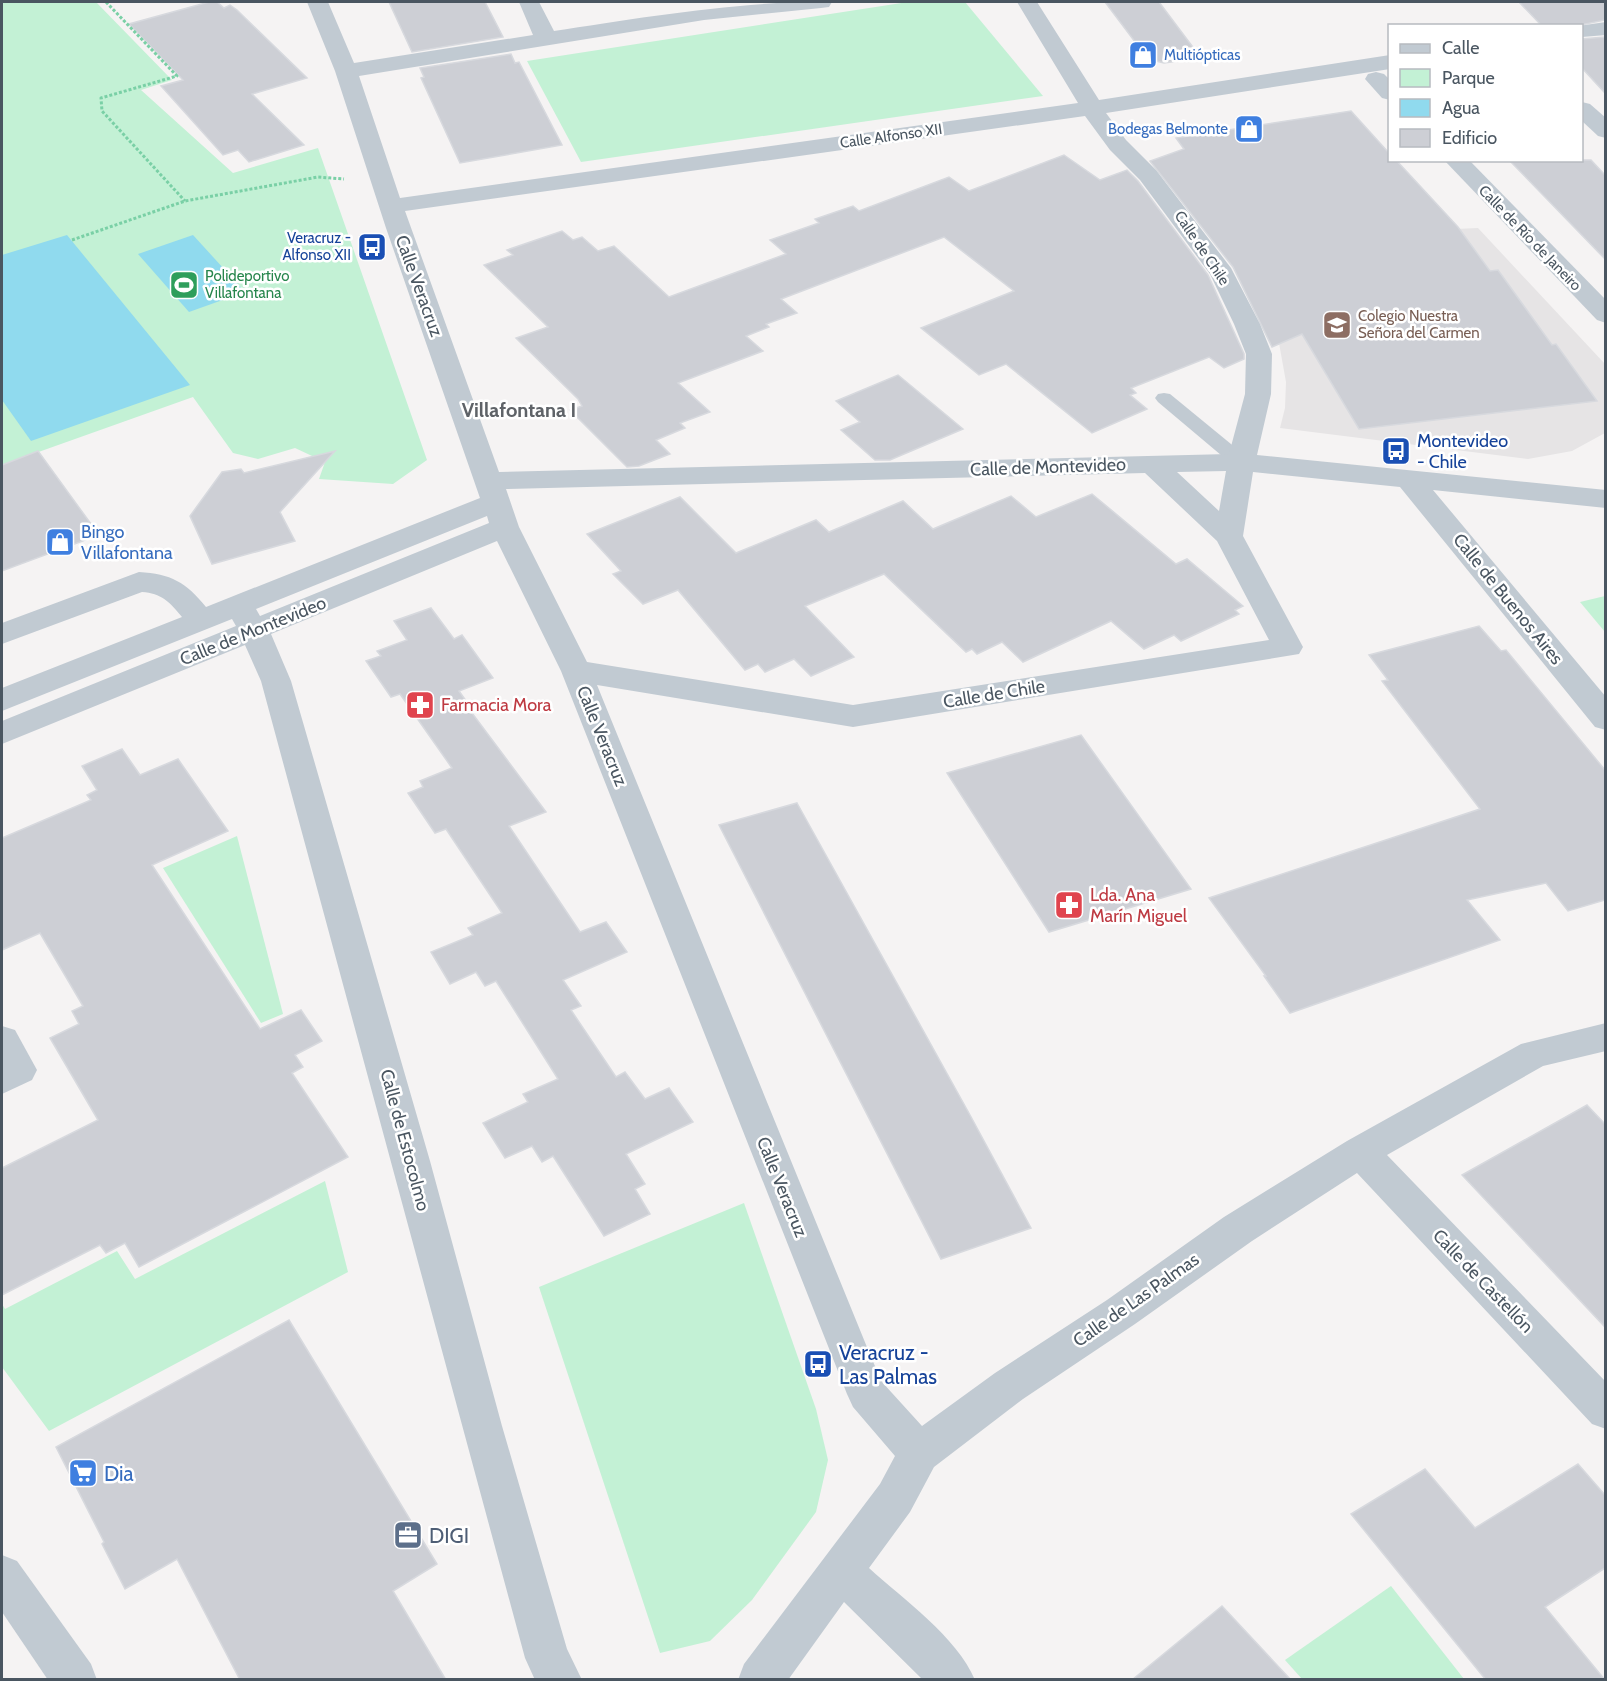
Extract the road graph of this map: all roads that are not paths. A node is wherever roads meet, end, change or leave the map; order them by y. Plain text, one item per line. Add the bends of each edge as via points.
1 (318, 2) edge
2 (529, 2) edge
3 (821, 2) edge
4 (1027, 2) edge
5 (790, 3) edge
6 (700, 8) edge
7 (1605, 28) edge
8 (1583, 32) edge
9 (546, 38) junction
10 (1605, 42) edge
11 (1583, 46) edge
12 (346, 71) junction
13 (1386, 78) edge
14 (1583, 111) edge
15 (1097, 115) junction
16 (1605, 130) edge
17 (1457, 162) edge
18 (403, 220) junction
19 (444, 221) dead end
20 (1605, 315) edge
21 (1164, 398) dead end
22 (1241, 462) junction
23 (1152, 464) junction
24 (1409, 479) junction
25 (1605, 499) edge
26 (497, 504) junction
27 (1229, 536) junction
28 (237, 605) junction
29 (201, 620) junction
30 (254, 630) junction
31 (2, 634) edge
32 (576, 671) junction
33 (2, 700) edge
34 (1605, 719) edge
35 (2, 733) edge
36 (1605, 1037) edge
37 (2, 1040) edge
38 (2, 1079) edge
39 (1359, 1152) junction
40 (1605, 1411) edge
41 (919, 1453) junction
42 (841, 1571) junction
43 (2, 1576) edge
44 (75, 1680) edge
45 (560, 1680) edge
46 (760, 1680) edge
47 (953, 1680) edge

1 - 12 street, Calle Veracruz
2 - 9 street
3 - 5 street
4 - 15 street, Calle de Chile
5 - 6 street
6 - 9 street
7 - 8 street
9 - 12 street
10 - 11 street
12 - 18 street, Calle Veracruz via 383,182
13 - 15 street, Calle Alfonso XII
14 - 16 street
15 - 18 street, Calle Alfonso XII
15 - 19 street, Calle Alfonso XII
15 - 22 street, Calle de Chile via 1118,145 1149,175 1179,213 1222,273 1247,324 1259,354 1258,394
17 - 20 street, Calle de Río de Janeiro
18 - 26 street, Calle Veracruz
21 - 22 lane
22 - 23 street, Calle de Montevideo
22 - 24 street, Calle de Montevideo
22 - 27 street, Calle de Chile
23 - 26 street, Calle de Montevideo
23 - 27 street, Calle de Chile
24 - 25 street, Calle de Montevideo
24 - 34 street, Calle de Buenos Aires
26 - 28 street, Calle de Montevideo
26 - 30 street, Calle de Montevideo
26 - 32 street, Calle Veracruz
27 - 32 street, Calle de Chile via 1288,647 853,716
28 - 29 street, Calle de Montevideo
28 - 30 street, Calle de Estocolmo
29 - 31 street, Calle de Montevideo via 170,587 158,582 139,582
29 - 33 street, Calle de Montevideo
30 - 35 street, Calle de Montevideo
30 - 45 street, Calle de Estocolmo via 276,681 484,1437 547,1658
32 - 41 street, Calle Veracruz via 850,1357 867,1394
36 - 39 street, Calle de Las Palmas via 1534,1054
37 - 38 street via 19,1070
39 - 40 street, Calle de Castellón
39 - 41 street, Calle de Las Palmas via 1238,1229 1009,1386
41 - 42 street, Calle de Las Palmas via 896,1498
42 - 46 street, Calle de Las Palmas
42 - 47 street via 927,1650
43 - 44 street

